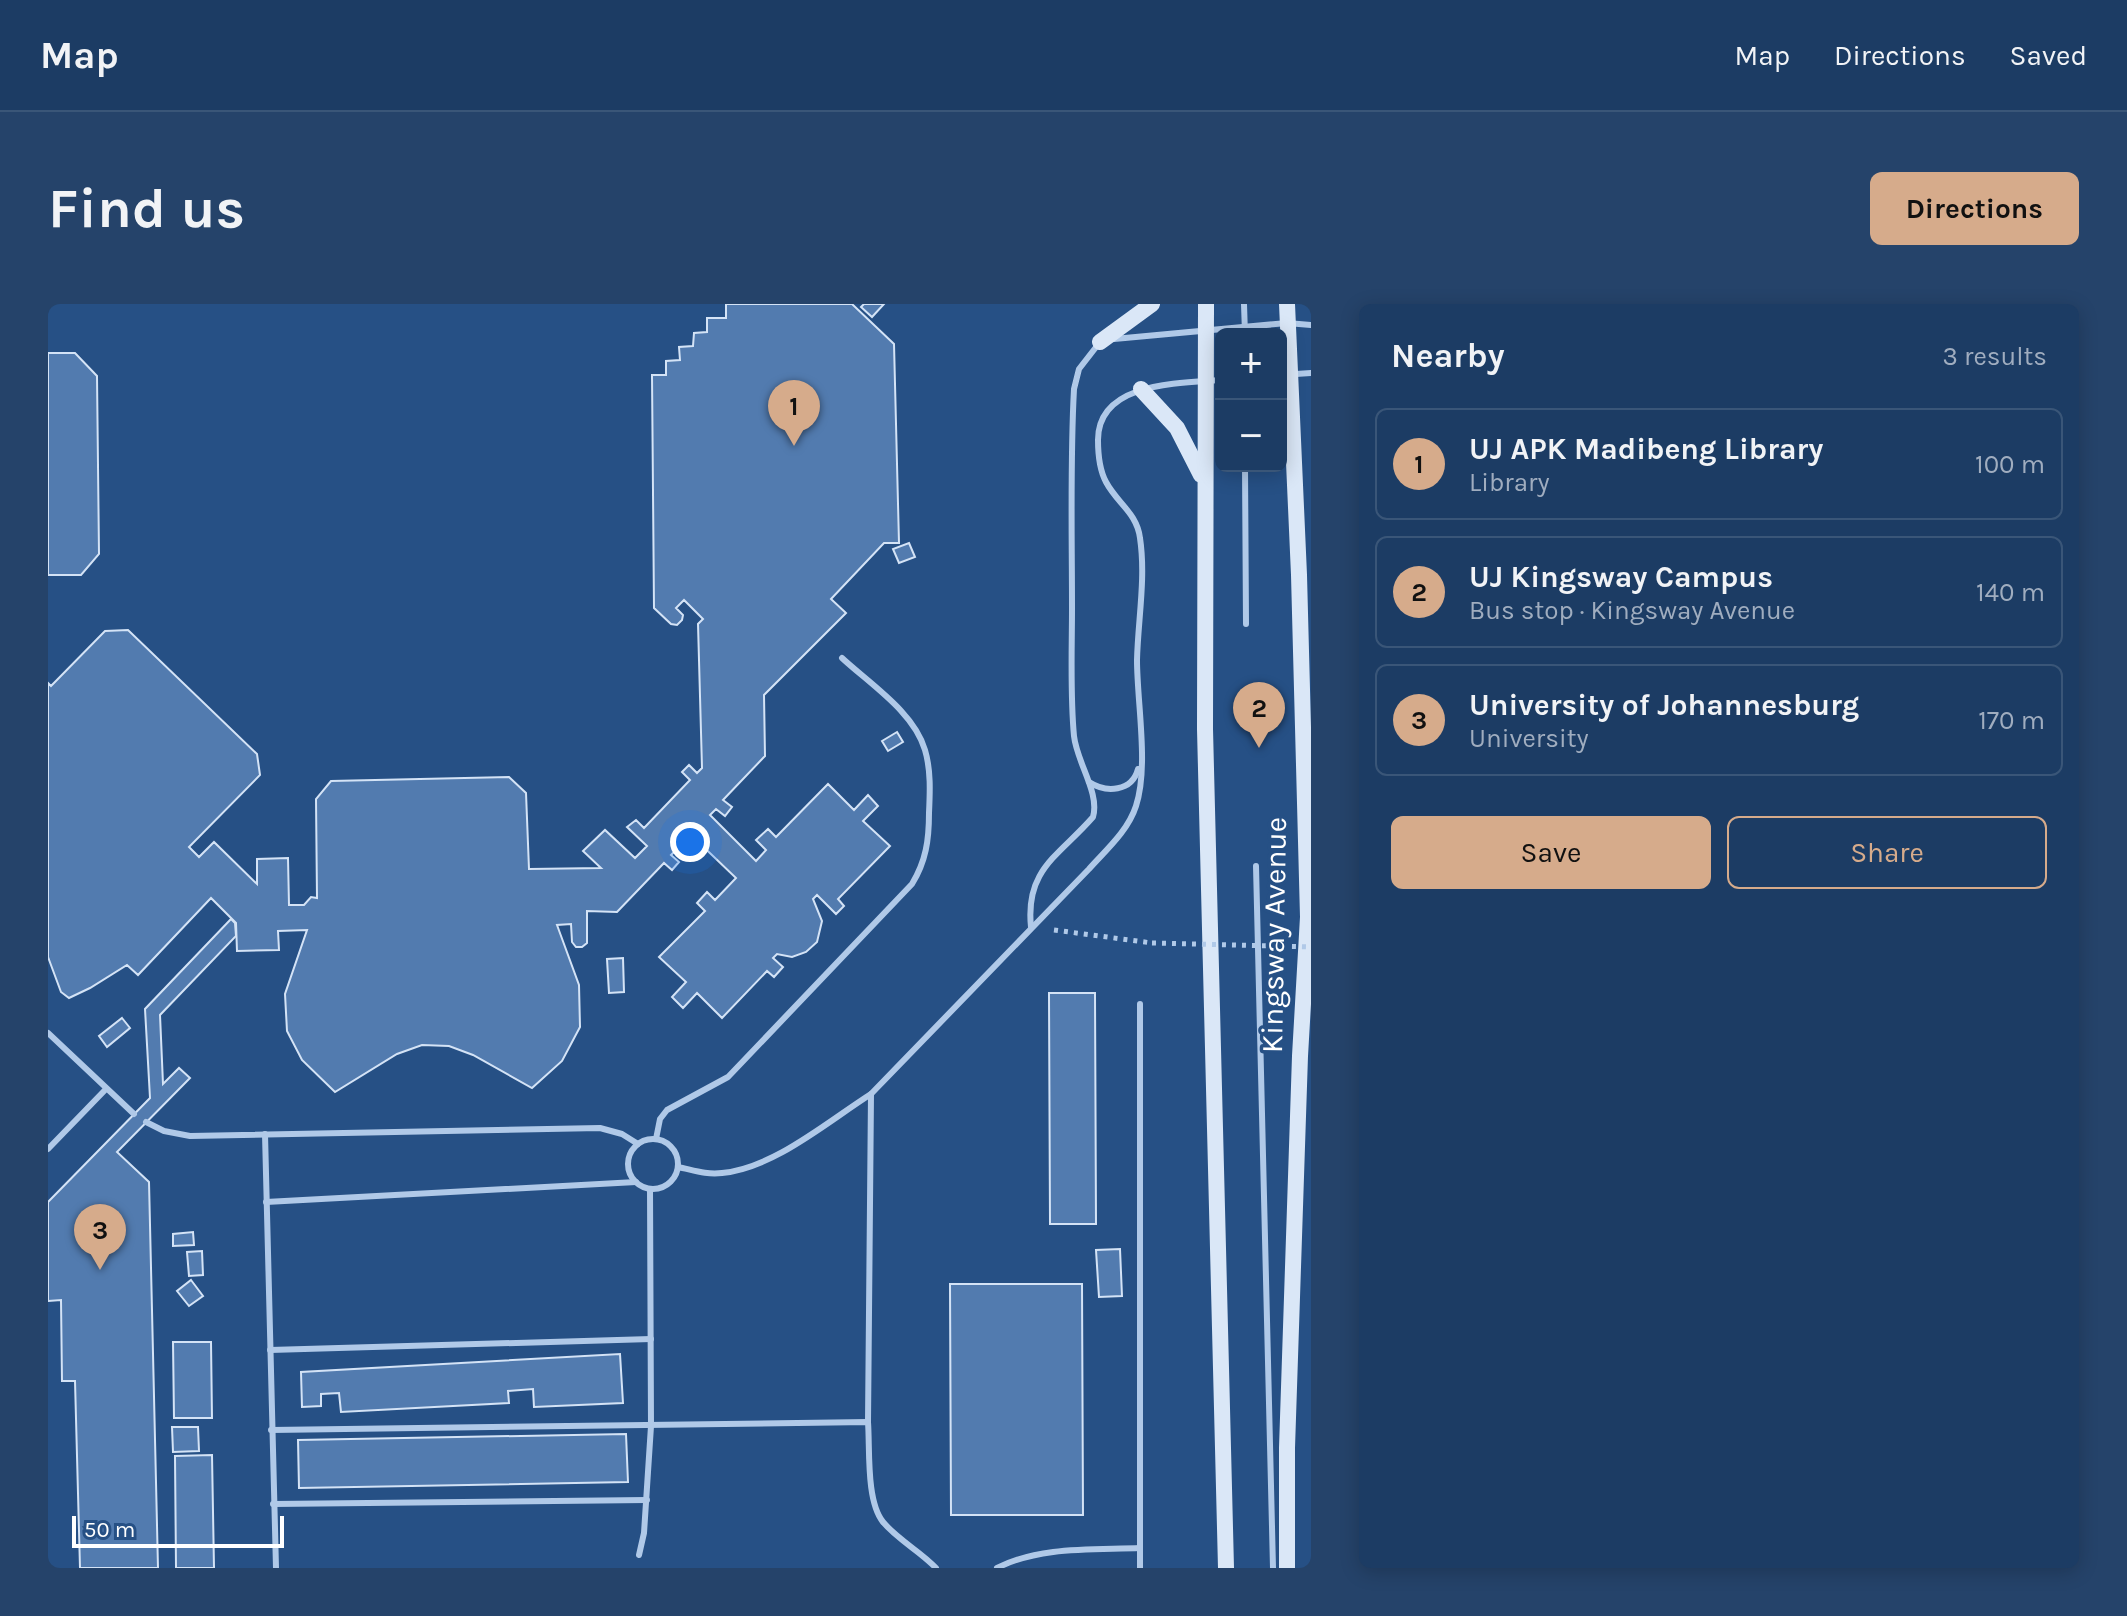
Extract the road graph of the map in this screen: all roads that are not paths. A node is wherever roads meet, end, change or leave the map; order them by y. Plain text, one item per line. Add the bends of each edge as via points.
1 (1152, 304) edge
2 (1206, 304) edge
3 (1244, 304) edge
4 (1287, 304) edge
5 (1287, 323) junction
6 (1311, 325) edge
7 (1245, 328) edge
8 (1257, 328) edge
9 (1287, 328) edge
10 (1205, 331) junction
11 (1215, 331) edge
12 (1100, 342) junction
13 (1311, 373) edge
14 (1287, 375) edge
15 (1213, 380) edge
16 (1141, 389) junction
17 (1287, 400) edge
18 (1245, 472) edge
19 (1204, 480) junction
20 (1246, 624) dead end
21 (842, 658) dead end
22 (1141, 758) junction
23 (1086, 780) junction
24 (1256, 866) dead end
25 (1031, 927) junction
26 (1140, 1004) dead end
27 (48, 1033) edge
28 (106, 1089) junction
29 (871, 1094) junction
30 (134, 1114) dead end
31 (146, 1122) dead end
32 (265, 1134) junction
33 (656, 1139) junction
34 (638, 1144) junction
35 (48, 1149) edge
36 (678, 1167) junction
37 (636, 1182) junction
38 (650, 1189) junction
39 (266, 1202) junction
40 (651, 1339) junction
41 (270, 1350) junction
42 (868, 1422) junction
43 (651, 1426) junction
44 (271, 1430) junction
45 (647, 1500) junction
46 (273, 1504) junction
47 (1140, 1548) junction
48 (639, 1555) dead end
49 (276, 1568) edge
50 (936, 1568) edge
51 (997, 1568) edge
52 (1140, 1568) edge
53 (1226, 1568) edge
54 (1273, 1568) edge
55 (1287, 1568) edge

1 - 12 main road
2 - 10 main road, Kingsway Avenue
3 - 7 lane
4 - 5 main road, Kingsway Avenue
5 - 6 lane
5 - 8 lane
5 - 9 main road, Kingsway Avenue
10 - 11 lane
10 - 12 lane
10 - 15 main road, Kingsway Avenue
12 - 23 lane via 1079,369 1073,412 1073,725
13 - 14 lane
15 - 16 lane
15 - 19 main road, Kingsway Avenue
16 - 19 main road via 1177,428
16 - 22 lane via 1113,406 1098,431 1106,483 1132,515 1140,539
17 - 55 main road, Kingsway Avenue via 1299,575 1308,917
18 - 20 lane
19 - 53 main road, Kingsway Avenue via 1205,729
21 - 33 lane via 914,727 926,751 929,839 921,869 728,1077 667,1110
22 - 23 lane via 1136,777 1122,788 1099,788
22 - 25 lane via 1136,809 1119,837
23 - 25 lane via 1095,797 1093,817 1037,877 1029,903
24 - 54 lane
25 - 29 lane
26 - 47 lane
27 - 28 lane
28 - 30 lane
28 - 35 lane
29 - 36 lane via 773,1158 743,1170 703,1173
29 - 42 lane
31 - 32 lane via 190,1136
32 - 34 lane via 600,1128
32 - 39 lane
33 - 34 lane
33 - 36 lane via 673,1148
34 - 37 lane via 628,1162
36 - 38 lane via 669,1184
37 - 38 lane
37 - 39 lane
38 - 40 lane
39 - 41 lane
40 - 41 lane
40 - 43 lane
41 - 44 lane
42 - 43 lane
42 - 50 lane via 876,1510
43 - 44 lane
43 - 45 lane
44 - 46 lane
45 - 46 lane
45 - 48 lane
46 - 49 lane
47 - 51 lane via 1066,1551 1017,1558
47 - 52 lane

